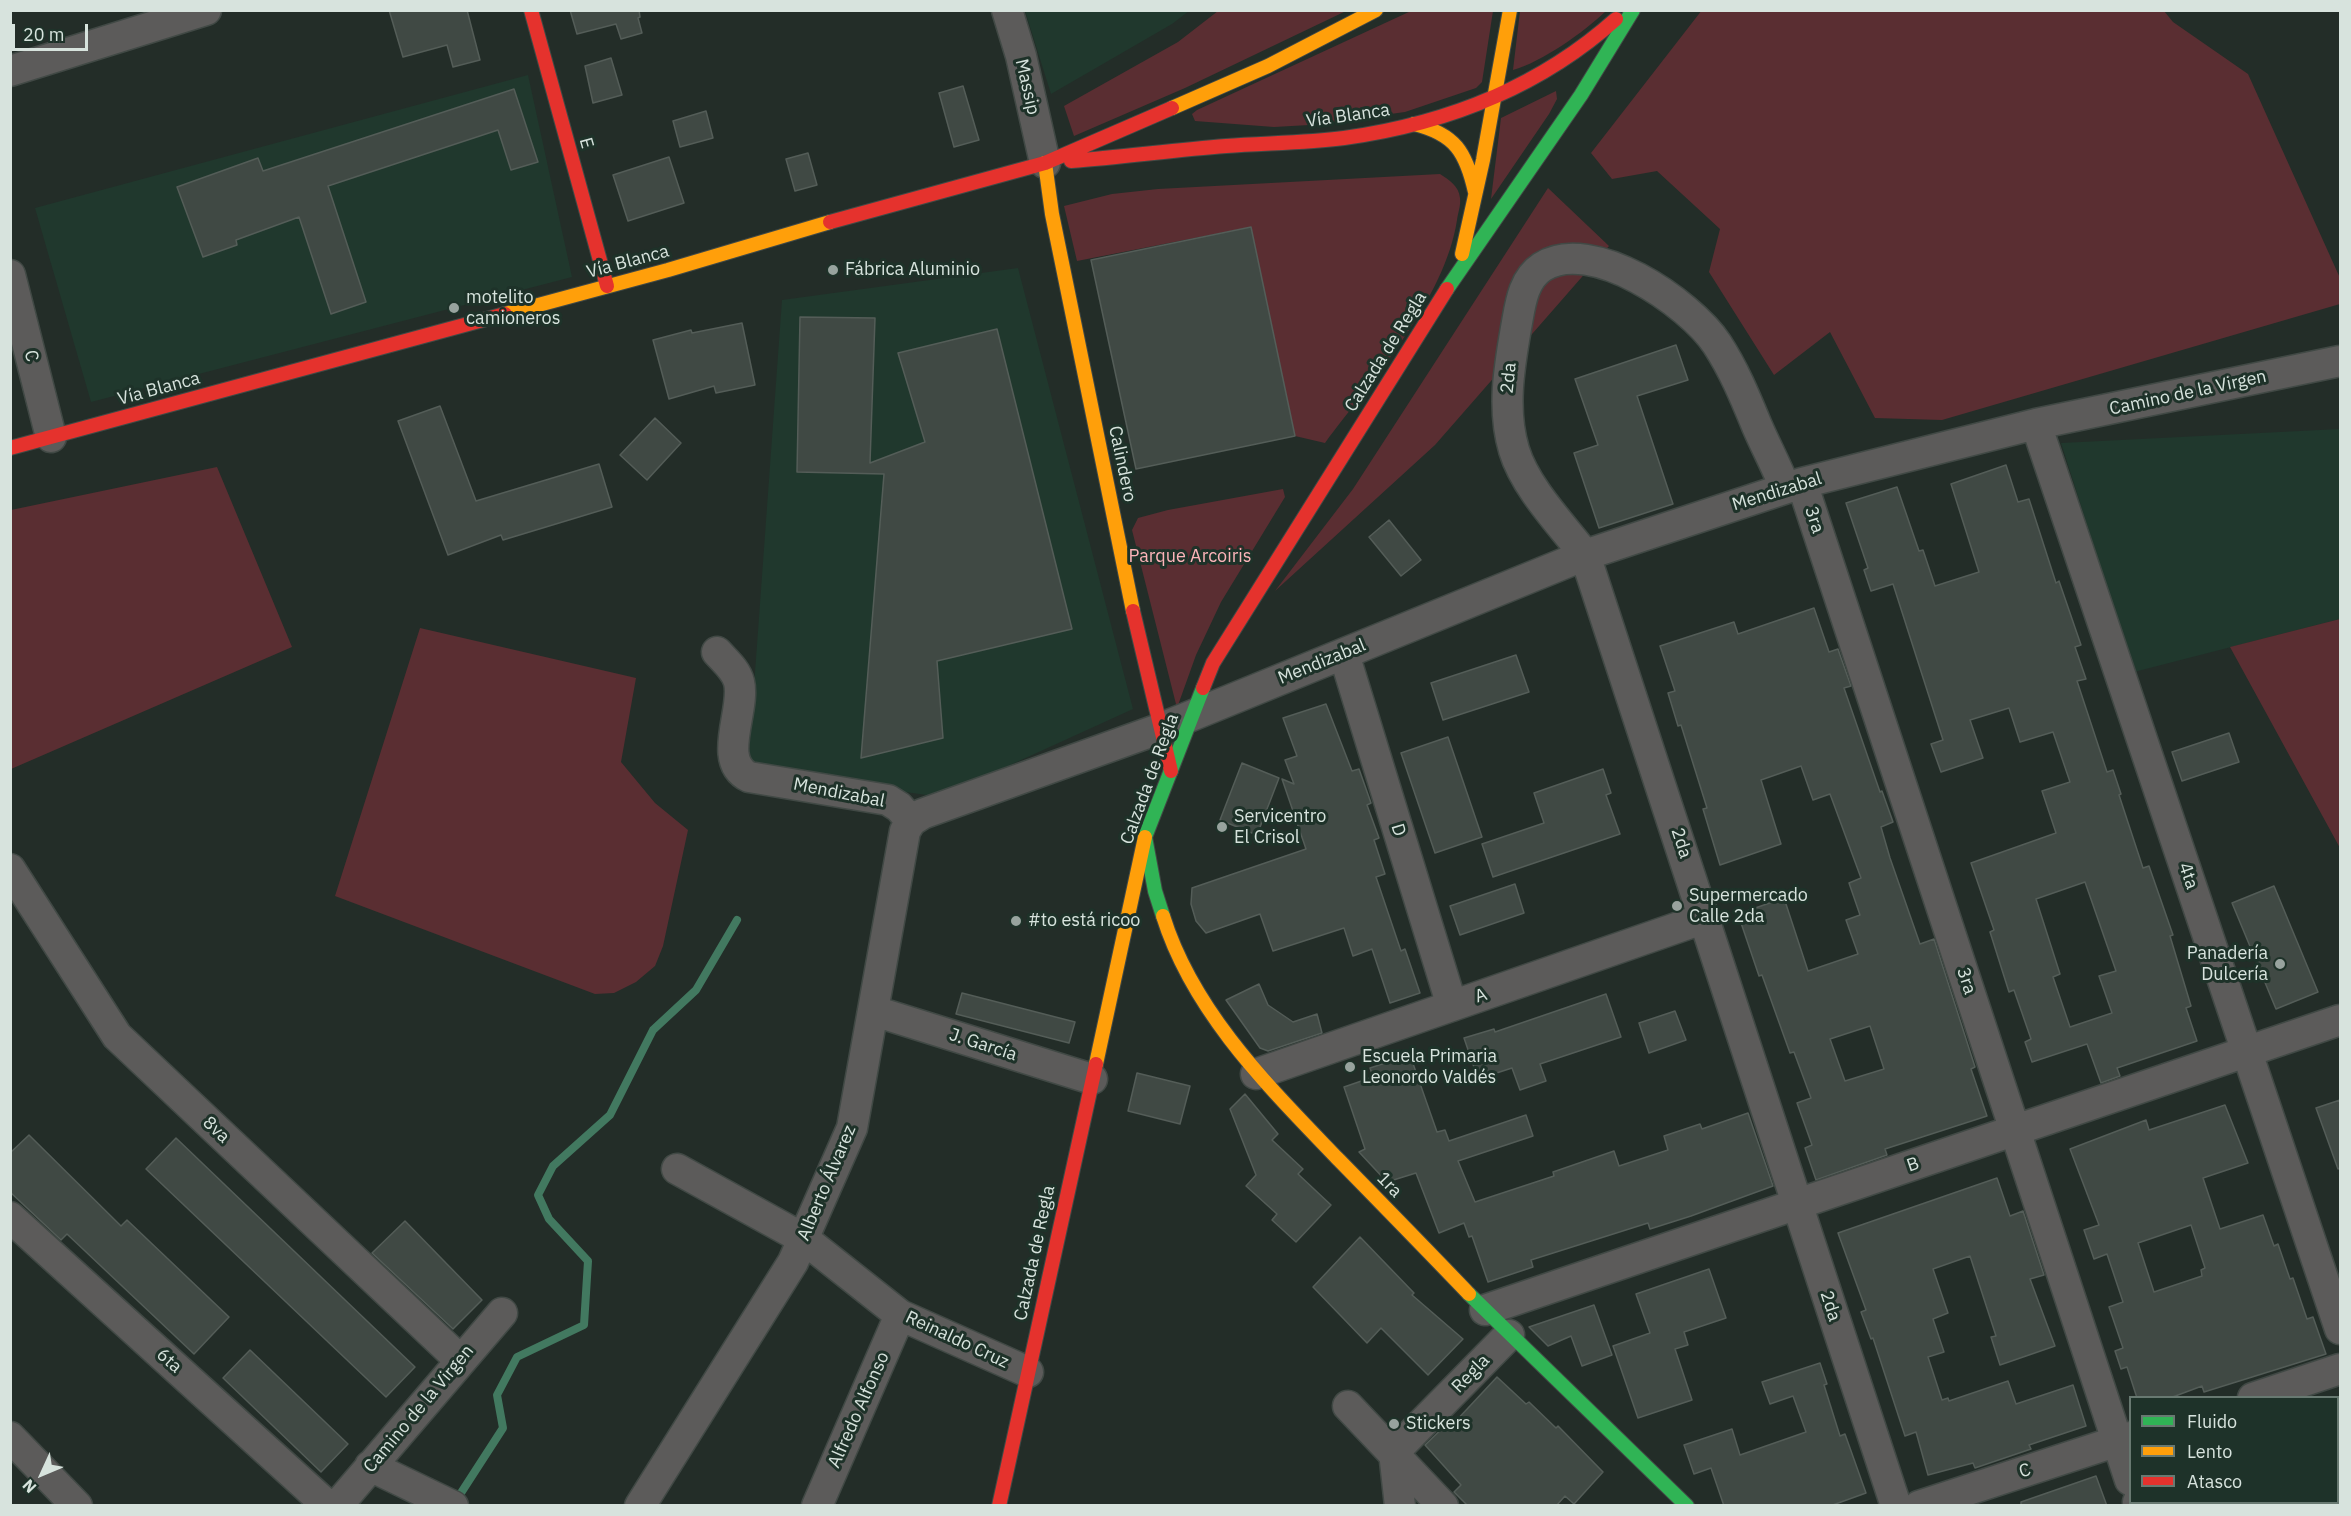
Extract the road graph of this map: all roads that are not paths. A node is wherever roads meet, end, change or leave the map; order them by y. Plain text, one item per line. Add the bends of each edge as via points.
1 (206, 10) edge
2 (531, 10) edge
3 (1007, 10) edge
4 (1376, 10) edge
5 (1510, 10) edge
6 (1624, 10) edge
7 (1633, 10) edge
8 (10, 71) edge
9 (1493, 96) junction
10 (1414, 124) junction
11 (1045, 164) junction
12 (1475, 192) junction
13 (1543, 266) joint
14 (1460, 267) junction
15 (10, 275) edge
16 (607, 286) junction
17 (2340, 361) edge
18 (2036, 424) junction
19 (51, 437) junction
20 (10, 448) edge
21 (1793, 485) junction
22 (1585, 555) junction
23 (717, 652) dead end
24 (1344, 654) junction
25 (1192, 715) junction
26 (1160, 729) junction
27 (1171, 771) junction
28 (911, 821) junction
29 (1145, 837) junction
30 (10, 869) edge
31 (1705, 918) junction
32 (1452, 1006) junction
33 (874, 1011) junction
34 (2340, 1020) edge
35 (2247, 1052) junction
36 (1256, 1074) junction
37 (1092, 1079) junction
38 (2015, 1130) junction
39 (676, 1169) dead end
40 (1797, 1205) junction
41 (13, 1225) edge
42 (804, 1239) junction
43 (1485, 1310) junction
44 (502, 1312) dead end
45 (900, 1315) junction
46 (2340, 1329) edge
47 (1509, 1335) junction
48 (460, 1360) junction
49 (2340, 1369) edge
50 (1028, 1372) junction
51 (2259, 1396) edge
52 (1348, 1406) dead end
53 (10, 1437) edge
54 (2124, 1439) edge
55 (1394, 1452) junction
56 (370, 1466) junction
57 (2129, 1473) edge
58 (77, 1506) edge
59 (328, 1506) edge
60 (337, 1506) edge
61 (453, 1506) edge
62 (640, 1506) edge
63 (817, 1506) edge
64 (999, 1506) edge
65 (1400, 1506) edge
66 (1443, 1506) edge
67 (1687, 1506) edge
68 (1896, 1506) edge
69 (1919, 1506) edge

1 - 8 street
2 - 16 main road, E
3 - 11 street, Massip
4 - 11 main road, Vía Blanca via 1268,66
5 - 9 main road
6 - 9 main road, Vía Blanca via 1583,48 1530,80
7 - 14 main road, Calzada de Regla via 1581,95
9 - 10 main road, Vía Blanca via 1450,115
9 - 12 main road
10 - 11 main road, Vía Blanca via 1343,138
10 - 12 main road via 1447,135 1457,146 1467,162
11 - 16 main road, Vía Blanca via 879,207
11 - 26 main road, Calindero via 1052,214
12 - 14 main road
13 - 21 street, 3ra via 1559,261 1597,260 1670,297 1716,342
13 - 22 street, 2da via 1532,275 1522,300 1506,404 1514,451 1538,495
14 - 25 main road, Calzada de Regla via 1213,663
15 - 19 street, C
16 - 19 main road, Vía Blanca
17 - 18 street, Camino de la Virgen
18 - 21 street, Mendizabal
18 - 35 street, 4ta
19 - 20 main road, Vía Blanca
21 - 22 street, Mendizabal
21 - 38 street, 3ra
22 - 24 street, Mendizabal
22 - 31 street, 2da
23 - 28 street, Mendizabal via 738,680 734,749 740,772 749,777 888,800
24 - 25 street, Mendizabal
24 - 32 street, D
25 - 26 street, Mendizabal
25 - 27 main road, Calzada de Regla
26 - 27 main road, Calindero
26 - 28 street, Mendizabal
27 - 29 main road, Calzada de Regla
28 - 33 street, Alberto Álvarez via 905,831
29 - 36 main road, 1ra via 1155,891 1173,948 1213,1015
29 - 37 main road, Calzada de Regla
30 - 48 street, 8va via 117,1036
31 - 32 street, A
31 - 40 street, 2da
32 - 36 street, A
33 - 37 street, J. García
33 - 42 street, Alberto Álvarez via 852,1128
34 - 35 street, B
35 - 38 street, B
35 - 46 street, 4ta
36 - 43 main road, 1ra
37 - 50 main road, Calzada de Regla
38 - 40 street, B
38 - 54 street, 3ra
39 - 42 street, Reinaldo Cruz
40 - 43 street, B
40 - 68 street, 2da
41 - 59 street, 6ta
42 - 45 street, Reinaldo Cruz
42 - 62 street, Alberto Álvarez
43 - 47 main road, 1ra
44 - 48 street, Camino de la Virgen
45 - 50 street, Reinaldo Cruz
45 - 63 street, Alfredo Alfonso
47 - 55 street, Regla
47 - 67 main road, 1ra
48 - 56 street, Camino de la Virgen
49 - 51 street
50 - 64 main road, Calzada de Regla
52 - 55 street
53 - 58 street
54 - 57 street, 3ra
54 - 69 street, C
55 - 65 street
55 - 66 street
56 - 60 street, Camino de la Virgen
56 - 61 street

